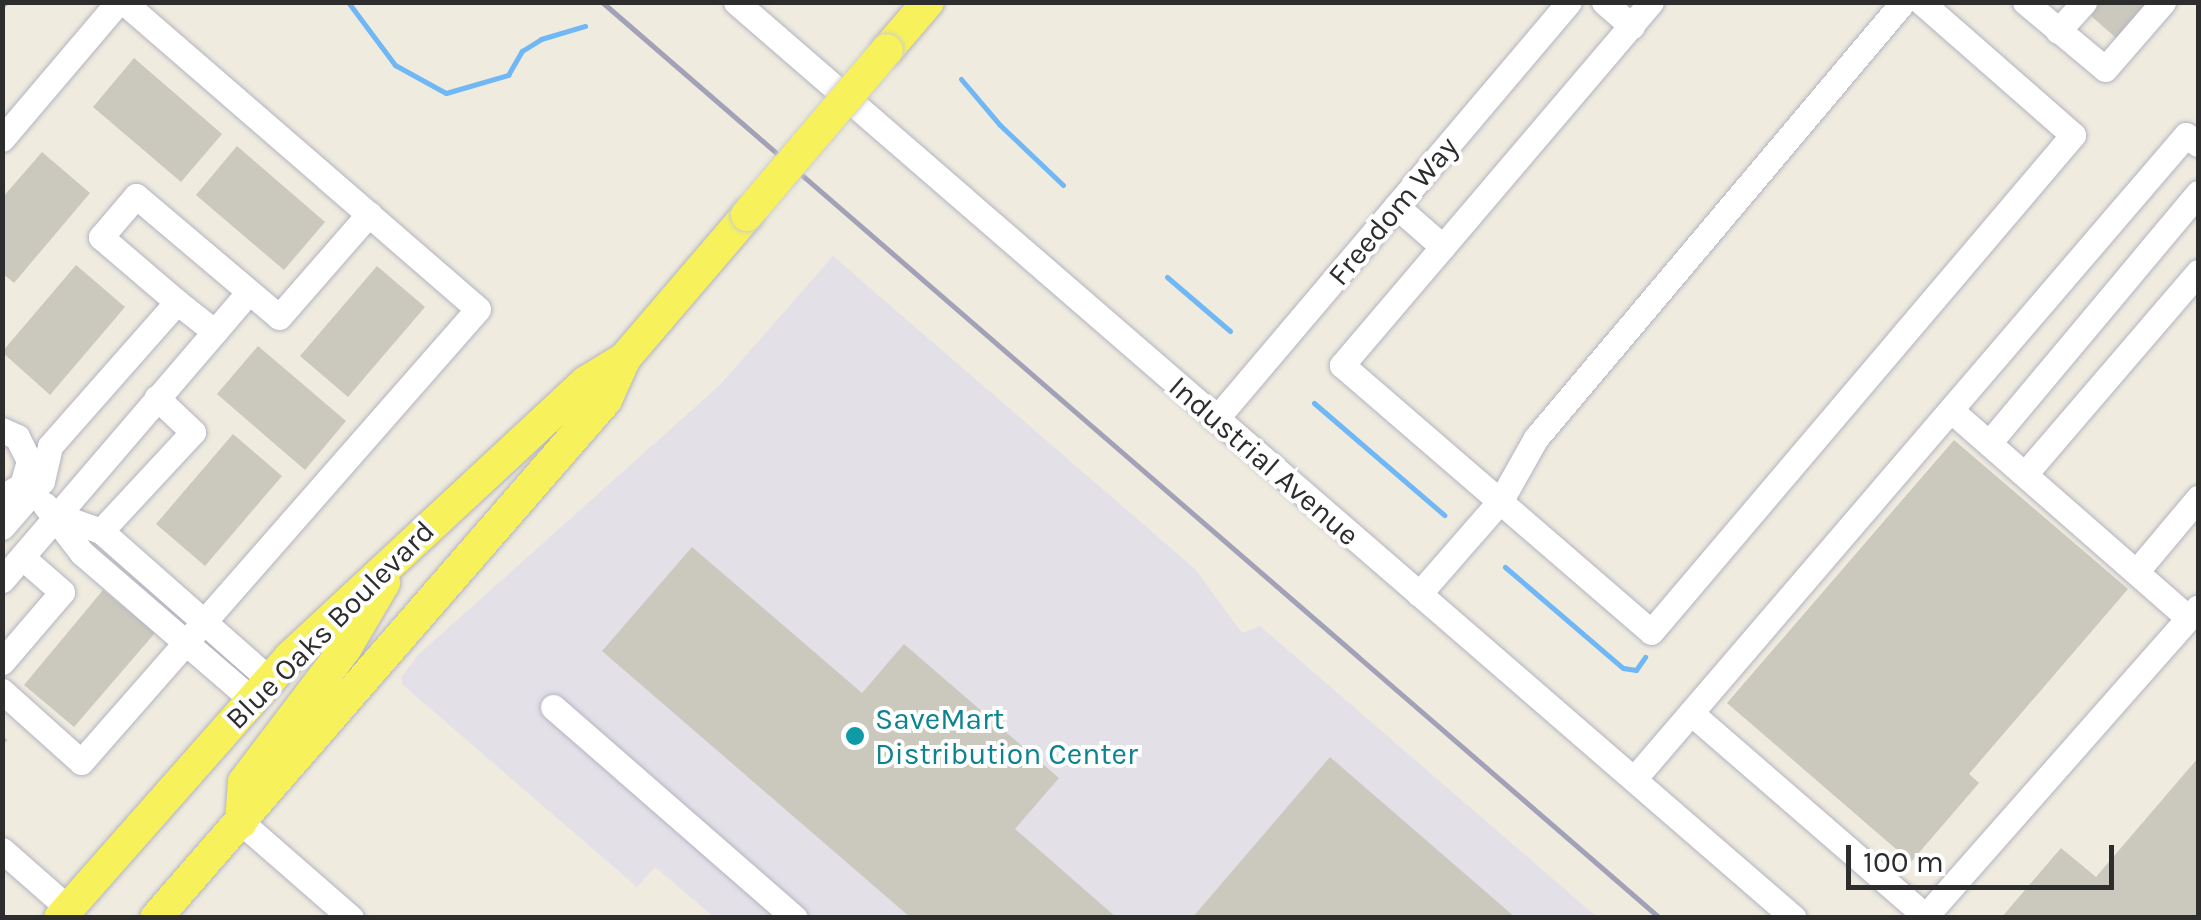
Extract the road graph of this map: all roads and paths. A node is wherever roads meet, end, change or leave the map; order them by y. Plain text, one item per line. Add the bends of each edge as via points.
1 (121, 2) edge
2 (736, 2) edge
3 (928, 2) edge
4 (1569, 2) edge
5 (1604, 2) edge
6 (1652, 2) edge
7 (1903, 2) edge
8 (1921, 2) edge
9 (2024, 2) edge
10 (2084, 2) edge
11 (2162, 2) edge
12 (1632, 26) junction
13 (2058, 31) junction
14 (2, 139) edge
15 (2198, 144) edge
16 (2198, 193) edge
17 (1396, 206) junction
18 (369, 214) junction
19 (1443, 247) junction
20 (2198, 272) edge
21 (249, 292) junction
22 (177, 302) junction
23 (215, 332) junction
24 (625, 358) junction
25 (157, 398) junction
26 (1953, 412) junction
27 (1216, 419) junction
28 (2, 430) edge
29 (1989, 443) junction
30 (2024, 474) junction
31 (19, 492) edge
32 (2198, 498) edge
33 (1500, 500) junction
34 (56, 515) junction
35 (2, 527) edge
36 (101, 531) junction
37 (407, 545) junction
38 (22, 557) junction
39 (2136, 572) junction
40 (2, 580) edge
41 (1419, 594) junction
42 (2193, 612) edge
43 (196, 632) junction
44 (2, 662) edge
45 (260, 689) junction
46 (2, 691) edge
47 (553, 707) dead end
48 (1691, 713) junction
49 (1634, 779) junction
50 (241, 822) junction
51 (4, 855) edge
52 (64, 913) edge
53 (1926, 917) edge
54 (156, 918) edge
55 (351, 918) edge
56 (795, 918) edge
57 (1794, 918) edge

1 - 14 street
1 - 18 street
2 - 27 street, Industrial Avenue
3 - 24 main road, Blue Oaks Boulevard, bridge
4 - 17 street, Freedom Way
5 - 12 street
6 - 12 street
7 - 33 street via 1536,438
8 - 33 street via 2073,135 1650,632
9 - 13 street
10 - 13 street
11 - 13 street via 2105,69
12 - 19 street
15 - 26 street via 2186,135
16 - 29 street
17 - 19 street
17 - 27 street, Freedom Way
18 - 21 street via 279,317
18 - 43 street via 478,309
19 - 33 street via 1342,364
20 - 30 street
21 - 22 street via 136,196 101,236
21 - 23 street
22 - 23 street
22 - 31 street via 50,446 42,481
23 - 25 street
24 - 37 main road, Blue Oaks Boulevard via 586,382
24 - 50 main road, Blue Oaks Boulevard via 606,400
25 - 34 street
25 - 36 street via 193,432
26 - 29 street
26 - 48 street
27 - 41 street, Industrial Avenue
28 - 31 street via 26,448 29,461
29 - 30 street
30 - 39 street
31 - 34 street
31 - 35 street
32 - 39 street
33 - 41 street
34 - 36 street
34 - 38 street
34 - 43 street via 82,553
36 - 43 street
37 - 45 main road, Blue Oaks Boulevard
37 - 50 main road via 345,649 244,782
38 - 40 street
38 - 44 street via 62,592
39 - 42 street
41 - 49 street, Industrial Avenue
42 - 53 street
43 - 45 street
43 - 46 street via 82,762
45 - 52 main road, Blue Oaks Boulevard
47 - 56 street
48 - 49 street
48 - 53 street
49 - 57 street, Industrial Avenue
50 - 54 main road, Blue Oaks Boulevard
50 - 55 street
51 - 52 street

